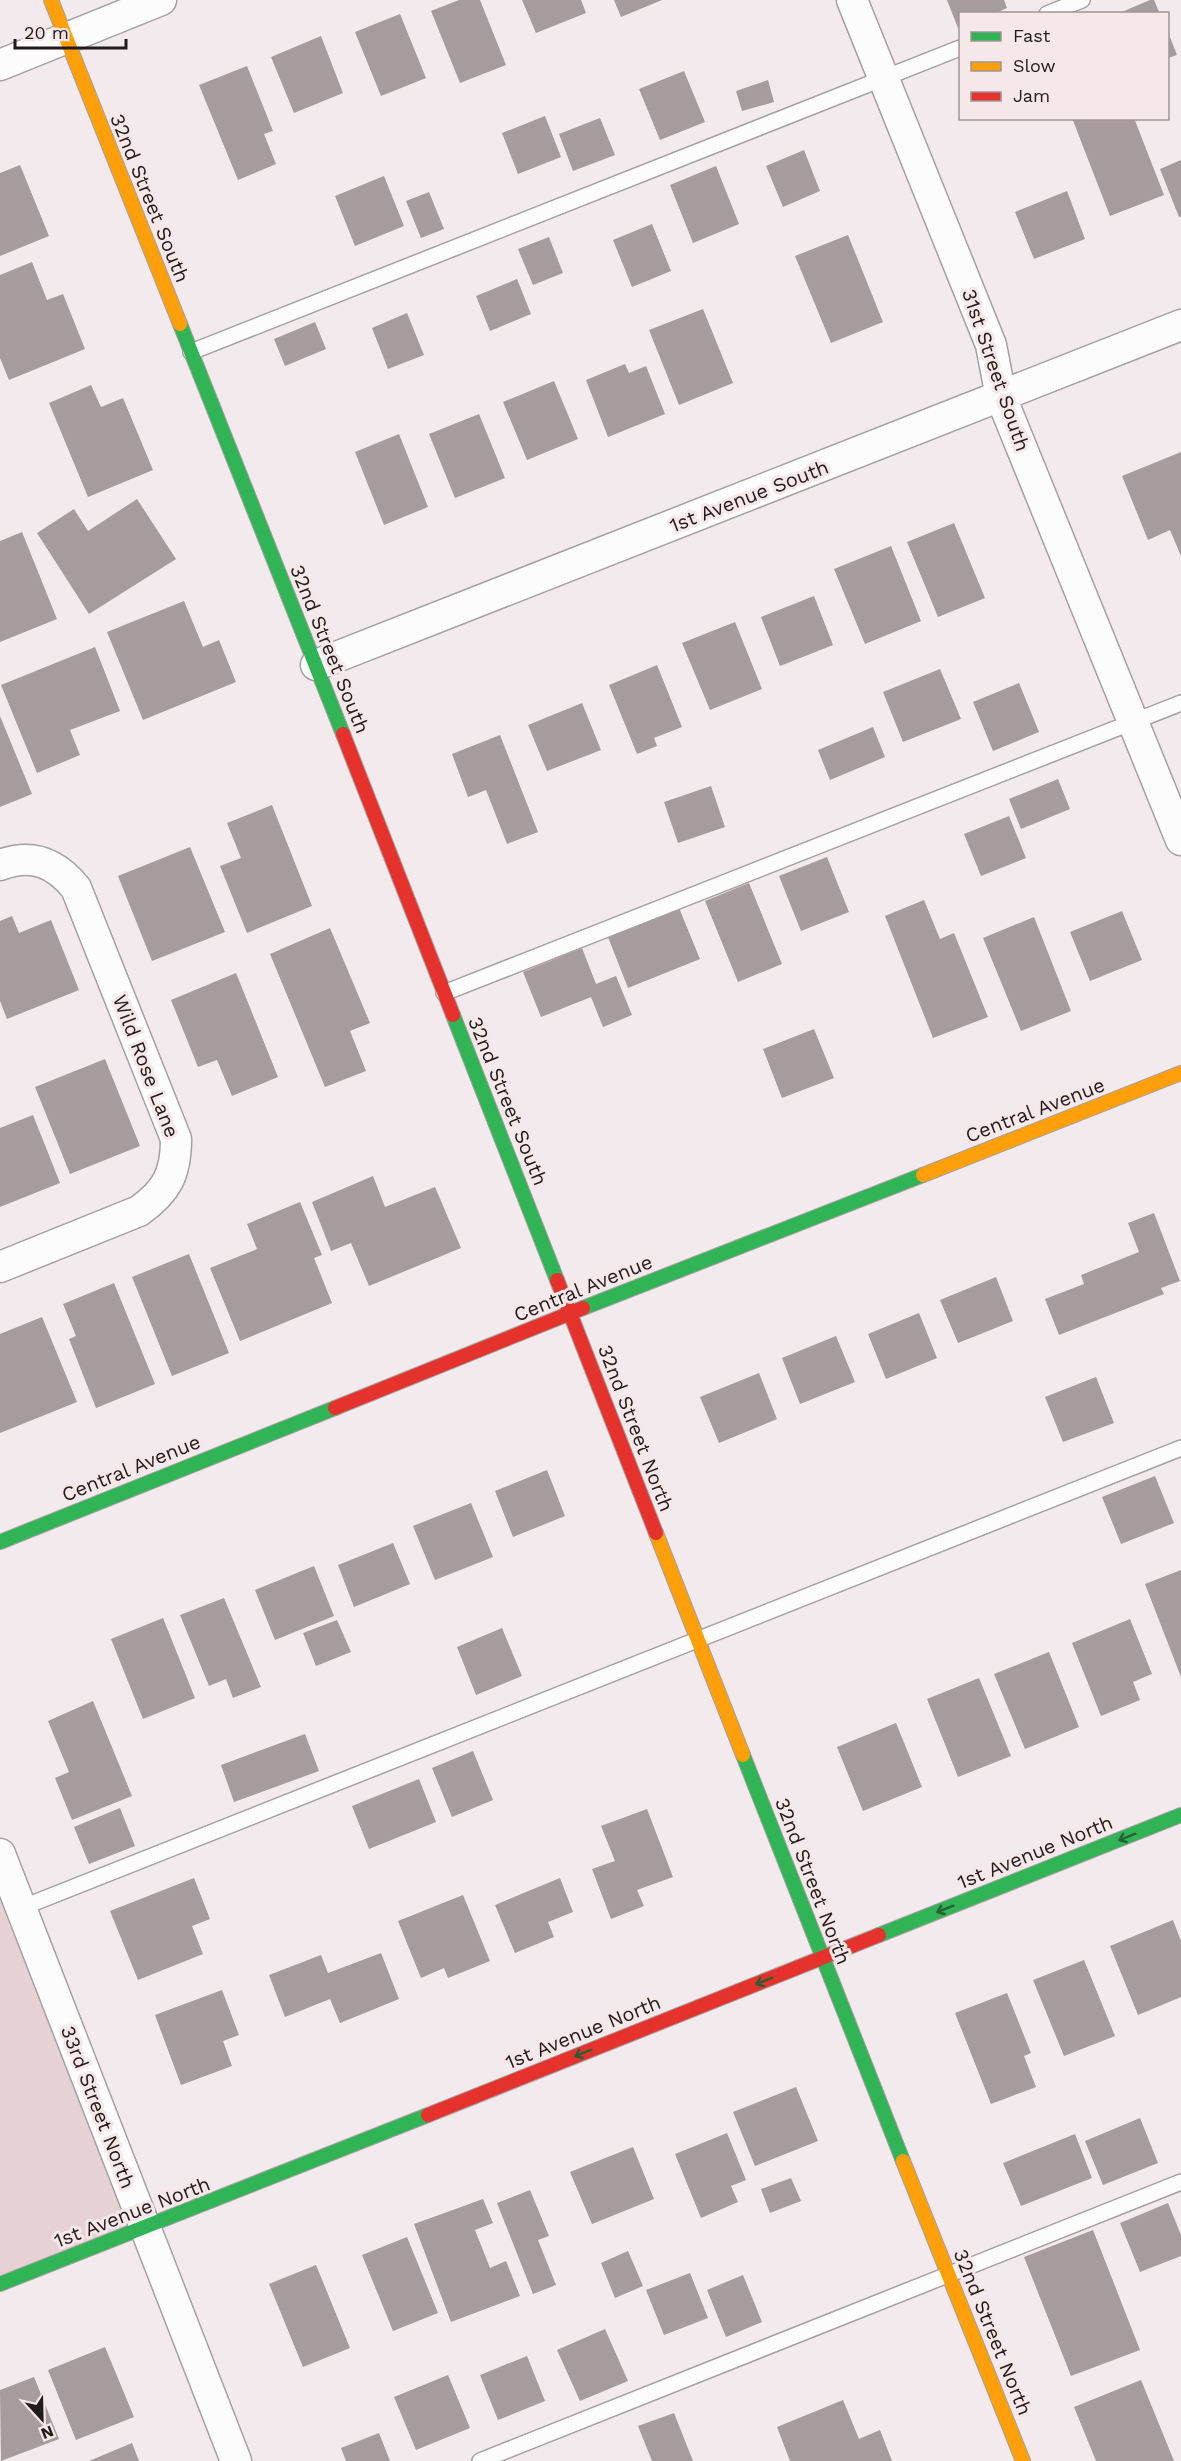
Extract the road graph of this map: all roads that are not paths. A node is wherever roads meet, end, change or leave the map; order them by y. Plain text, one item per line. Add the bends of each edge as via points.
1 (51, 0) edge
2 (161, 0) edge
3 (852, 0) edge
4 (1082, 0) edge
5 (1052, 12) edge
6 (65, 38) junction
7 (959, 48) edge
8 (0, 65) edge
9 (884, 78) junction
10 (1181, 326) edge
11 (191, 352) junction
12 (1001, 397) junction
13 (316, 665) junction
14 (1181, 703) edge
15 (1133, 723) junction
16 (1181, 840) edge
17 (0, 865) edge
18 (444, 993) junction
19 (1181, 1073) edge
20 (0, 1267) edge
21 (571, 1314) junction
22 (1181, 1448) edge
23 (0, 1542) edge
24 (698, 1638) junction
25 (1181, 1815) edge
26 (0, 1854) edge
27 (21, 1908) junction
28 (822, 1957) junction
29 (1181, 2182) edge
30 (146, 2228) junction
31 (949, 2275) junction
32 (0, 2284) edge
33 (236, 2461) edge
34 (480, 2461) edge
35 (1023, 2461) edge

1 - 6 street, 32nd Street South
2 - 6 street
3 - 9 street, 31st Street South
4 - 5 lane
6 - 8 street
6 - 11 street, 32nd Street South
7 - 9 lane
9 - 11 lane
9 - 12 street, 31st Street South via 991,345
10 - 12 street, 1st Avenue South
11 - 13 street, 32nd Street South
12 - 13 street, 1st Avenue South
12 - 15 street, 31st Street South
13 - 18 street, 32nd Street South
14 - 15 lane
15 - 16 street, 31st Street South
15 - 18 lane
17 - 20 street, Wild Rose Lane via 32,859 49,864 65,874 76,888 176,1140 176,1161 169,1181 139,1211
18 - 21 street, 32nd Street South
19 - 21 street, Central Avenue
21 - 23 street, Central Avenue
21 - 24 street, 32nd Street North
22 - 24 lane
24 - 27 lane
24 - 28 street, 32nd Street North
25 -> 28 street, 1st Avenue North
26 - 27 street, 33rd Street North
27 - 30 street, 33rd Street North
28 -> 30 street, 1st Avenue North
28 - 31 street, 32nd Street North
29 - 31 lane
30 - 32 street, 1st Avenue North
30 - 33 street, 33rd Street North
31 - 34 lane
31 - 35 street, 32nd Street North

